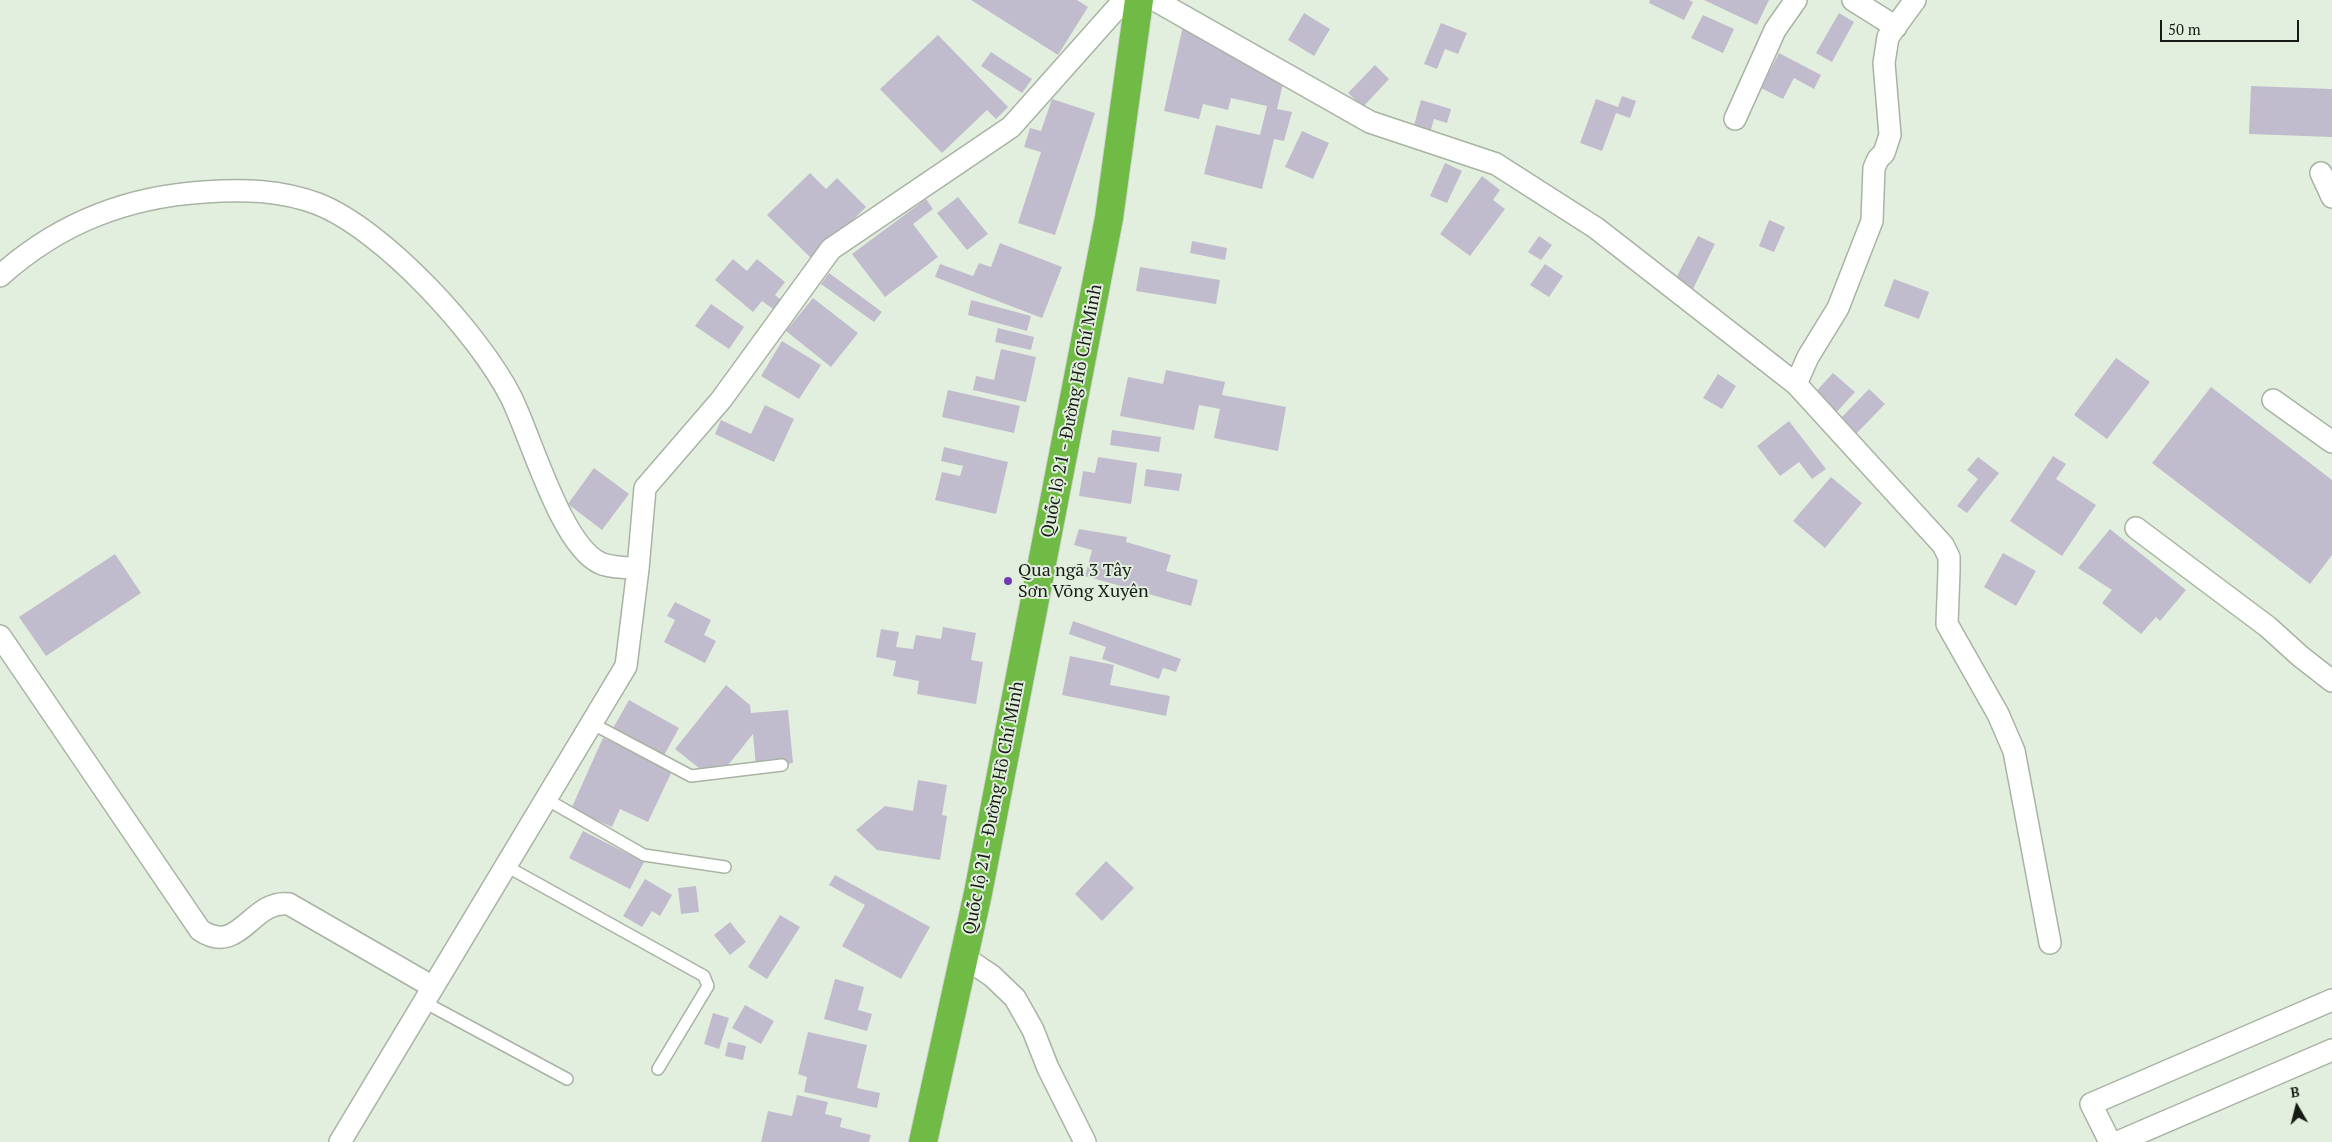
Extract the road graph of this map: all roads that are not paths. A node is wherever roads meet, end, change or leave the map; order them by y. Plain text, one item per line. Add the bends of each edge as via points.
1 (1124, 0) edge
2 (1139, 0) edge
3 (1154, 0) edge
4 (1796, 0) edge
5 (1853, 0) edge
6 (1915, 0) edge
7 (1896, 28) junction
8 (1735, 119) dead end
9 (2321, 173) dead end
10 (2332, 197) edge
11 (0, 276) edge
12 (1796, 384) junction
13 (2274, 400) dead end
14 (2332, 442) edge
15 (2136, 528) dead end
16 (638, 569) junction
17 (0, 636) edge
18 (2332, 681) edge
19 (591, 723) junction
20 (782, 765) dead end
21 (546, 799) junction
22 (506, 866) junction
23 (725, 867) dead end
24 (2050, 943) dead end
25 (964, 957) junction
26 (428, 994) junction
27 (2332, 1000) edge
28 (2332, 1050) edge
29 (658, 1069) dead end
30 (567, 1079) dead end
31 (340, 1142) edge
32 (923, 1142) edge
33 (1085, 1142) edge
34 (2110, 1142) edge
35 (2118, 1142) edge

1 - 16 street via 1011,127 831,248 721,400 645,488
2 - 25 highway, Quốc lộ 21 - Đường Hồ Chí Minh via 1109,218
3 - 12 street via 1370,122 1496,164 1596,228
4 - 8 street via 1776,30
5 - 7 street
6 - 7 street
7 - 12 street via 1888,37 1884,63 1890,135 1874,168 1872,221 1838,308 1808,357
9 - 10 street
11 - 16 street via 50,238 96,214 134,201 240,190 280,193 318,204 365,231 428,288 462,325 510,396 564,523 579,546 600,564
12 - 24 street via 1942,545 1949,557 1947,624 1998,714 2014,751
13 - 14 street
15 - 18 street via 2268,626
16 - 19 street via 626,666
17 - 26 street via 200,930 211,937 224,938 234,934 267,907 289,904
19 - 20 lane via 691,776
19 - 21 street
21 - 22 street
21 - 23 lane via 644,855
22 - 26 street
22 - 29 lane via 704,976 708,986
25 - 32 highway, Quốc lộ 21 - Đường Hồ Chí Minh
25 - 33 street via 992,976 1015,998
26 - 30 lane
26 - 31 street
27 - 34 street via 2091,1104
28 - 35 street

